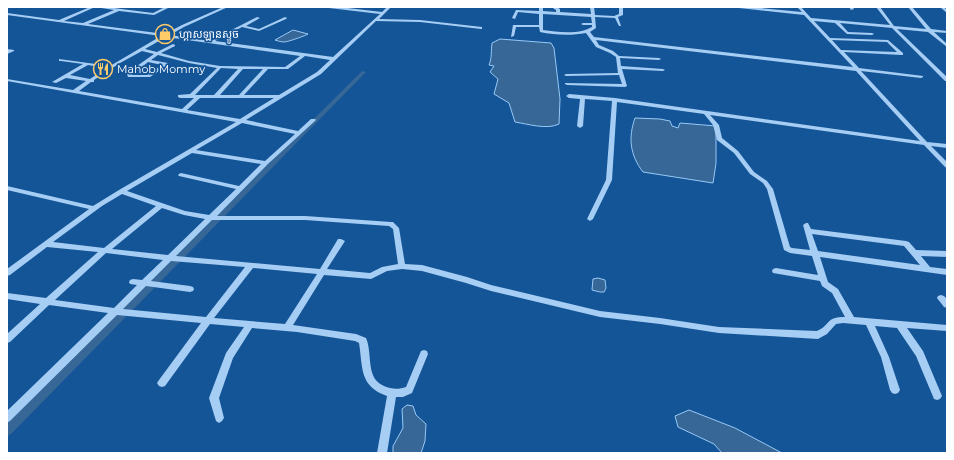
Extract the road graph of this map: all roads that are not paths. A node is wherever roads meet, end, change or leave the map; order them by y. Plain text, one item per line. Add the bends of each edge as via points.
1 (95, 7) edge
2 (123, 7) edge
3 (146, 7) edge
4 (154, 7) edge
5 (226, 7) edge
6 (329, 7) edge
7 (389, 7) edge
8 (540, 7) edge
9 (553, 7) edge
10 (592, 7) edge
11 (621, 7) edge
12 (739, 7) edge
13 (799, 7) edge
14 (878, 7) edge
15 (910, 7) edge
16 (915, 7) edge
17 (942, 7) edge
18 (167, 8) edge
19 (118, 10) junction
20 (136, 12) junction
21 (947, 12) edge
22 (383, 13) junction
23 (541, 13) junction
24 (606, 13) dead end
25 (7, 14) edge
26 (558, 14) junction
27 (621, 15) junction
28 (593, 16) junction
29 (616, 16) junction
30 (807, 16) junction
31 (258, 18) dead end
32 (285, 18) dead end
33 (514, 18) dead end
34 (376, 20) junction
35 (59, 21) junction
36 (836, 21) junction
37 (583, 24) dead end
38 (594, 24) junction
39 (862, 24) junction
40 (85, 25) junction
41 (620, 25) dead end
42 (241, 26) junction
43 (541, 26) junction
44 (892, 26) junction
45 (481, 28) dead end
46 (933, 31) junction
47 (588, 32) junction
48 (947, 32) edge
49 (164, 36) junction
50 (512, 36) dead end
51 (593, 38) junction
52 (828, 39) junction
53 (615, 40) junction
54 (210, 42) junction
55 (947, 43) edge
56 (173, 45) dead end
57 (947, 46) edge
58 (141, 49) junction
59 (841, 51) junction
60 (158, 53) junction
61 (304, 55) junction
62 (616, 55) junction
63 (334, 59) junction
64 (659, 59) dead end
65 (61, 60) dead end
66 (147, 61) junction
67 (87, 64) junction
68 (110, 67) junction
69 (220, 67) junction
70 (619, 67) junction
71 (242, 68) junction
72 (266, 68) junction
73 (857, 69) junction
74 (663, 70) dead end
75 (566, 74) dead end
76 (621, 74) junction
77 (65, 76) junction
78 (921, 77) dead end
79 (7, 80) edge
80 (947, 80) edge
81 (92, 81) junction
82 (54, 82) dead end
83 (567, 84) dead end
84 (596, 85) junction
85 (74, 92) junction
86 (180, 96) dead end
87 (191, 96) junction
88 (198, 96) junction
89 (569, 96) dead end
90 (215, 97) junction
91 (240, 97) junction
92 (280, 97) junction
93 (584, 97) junction
94 (597, 98) junction
95 (615, 100) junction
96 (183, 111) junction
97 (706, 113) junction
98 (313, 120) dead end
99 (241, 121) junction
100 (580, 126) dead end
101 (299, 133) junction
102 (925, 143) junction
103 (947, 146) edge
104 (192, 151) junction
105 (266, 163) junction
106 (947, 166) edge
107 (181, 176) dead end
108 (7, 188) edge
109 (241, 188) junction
110 (121, 191) junction
111 (160, 206) junction
112 (94, 208) junction
113 (216, 217) junction
114 (590, 219) dead end
115 (341, 241) dead end
116 (46, 244) junction
117 (104, 251) junction
118 (915, 253) junction
119 (816, 254) junction
120 (947, 254) edge
121 (176, 259) junction
122 (251, 265) junction
123 (402, 266) junction
124 (928, 269) junction
125 (776, 271) dead end
126 (321, 272) junction
127 (947, 272) edge
128 (7, 273) edge
129 (824, 279) junction
130 (133, 282) dead end
131 (149, 285) junction
132 (190, 289) dead end
133 (7, 296) edge
134 (941, 298) dead end
135 (47, 302) junction
136 (947, 305) edge
137 (121, 312) junction
138 (208, 320) junction
139 (851, 320) junction
140 (869, 322) junction
141 (250, 325) junction
142 (900, 325) junction
143 (287, 328) junction
144 (947, 328) edge
145 (7, 339) edge
146 (424, 354) dead end
147 (162, 383) dead end
148 (895, 390) dead end
149 (392, 393) junction
150 (937, 396) dead end
151 (7, 418) edge
152 (218, 418) dead end
153 (382, 453) edge

1 - 19 street
1 - 35 street
2 - 19 street
3 - 20 street
4 - 18 street
5 - 49 street
6 - 22 street
7 - 22 street
8 - 23 street
9 - 26 street via 558,9
10 - 28 street
11 - 27 street
12 - 30 street
13 - 30 street
14 - 44 street
15 - 46 street
16 - 46 street
17 - 21 street
18 - 20 street via 154,14
19 - 20 street
19 - 40 street
22 - 34 street
23 - 26 street
23 - 33 street via 517,11
23 - 43 street
24 - 27 street
25 - 35 street
26 - 28 street
27 - 29 street
28 - 29 street
28 - 38 street
29 - 41 street
30 - 36 street
30 - 52 street
31 - 42 street
32 - 42 street via 259,30
34 - 45 street via 420,21
34 - 63 street
35 - 40 street
36 - 39 street
36 - 39 street via 847,33 872,34
37 - 38 street
38 - 47 street via 594,28
39 - 44 street
40 - 49 street
42 - 54 street
43 - 47 street via 542,31
43 - 50 street via 514,26
44 - 46 street
44 - 80 street
46 - 48 street
46 - 55 street
46 - 57 street
47 - 51 street
49 - 54 street
49 - 58 street
51 - 53 street
51 - 62 street via 595,44
52 - 59 street
52 - 59 street via 888,41 901,54
53 - 62 street
53 - 73 street
54 - 61 street
56 - 60 street
58 - 60 street
58 - 68 street
59 - 73 street
60 - 66 street
60 - 69 street
61 - 63 street
61 - 72 street via 288,67
62 - 64 street
62 - 70 street
63 - 92 street
65 - 67 street
66 - 66 street via 129,74 130,76 148,76 166,64
67 - 68 street
67 - 77 street
68 - 81 street
69 - 71 street
69 - 87 street
70 - 74 street
70 - 76 street
71 - 72 street
71 - 90 street
72 - 91 street
73 - 78 street
73 - 102 street
75 - 76 street
76 - 84 street via 624,86
77 - 81 street
77 - 82 street
79 - 85 street
81 - 85 street
83 - 84 street
84 - 94 street
85 - 96 street
86 - 87 street
87 - 88 street
88 - 90 street
88 - 96 street
89 - 93 street
90 - 91 street
91 - 92 street
92 - 99 street
93 - 94 street
93 - 100 street
94 - 95 street
95 - 97 street
95 - 114 street via 609,180
96 - 99 street
97 - 102 street
97 - 119 street via 716,125 719,138 736,152 752,173 770,189 787,248
98 - 101 street
99 - 101 street
99 - 104 street
101 - 105 street
102 - 103 street
102 - 106 street
104 - 105 street
104 - 110 street
105 - 109 street
107 - 109 street
108 - 112 street
109 - 113 street
110 - 111 street
110 - 112 street
111 - 113 street via 184,213
111 - 117 street
112 - 116 street
113 - 121 street
113 - 123 street via 298,218 391,224 396,228
115 - 126 street
116 - 117 street
116 - 128 street
117 - 121 street
117 - 135 street
118 - 119 street via 904,243 807,228
118 - 120 street
118 - 124 street
119 - 124 street
119 - 129 street
121 - 122 street
121 - 131 street
122 - 126 street
122 - 138 street
123 - 126 street via 385,269 371,276
123 - 139 street via 422,268 491,288 592,312 719,330 818,335 834,321
124 - 127 street
125 - 129 street
126 - 143 street
129 - 139 street via 825,284 835,291
130 - 131 street
131 - 132 street
131 - 137 street
133 - 135 street
134 - 136 street
135 - 137 street
135 - 145 street
137 - 138 street
137 - 151 street
138 - 141 street
138 - 147 street
139 - 140 street
140 - 142 street
140 - 148 street via 885,357
141 - 143 street
141 - 152 street via 229,356 218,384 214,398
142 - 144 street
142 - 150 street via 920,354
143 - 149 street via 360,339 363,341 366,370 371,383
146 - 149 street via 409,390
149 - 153 street

